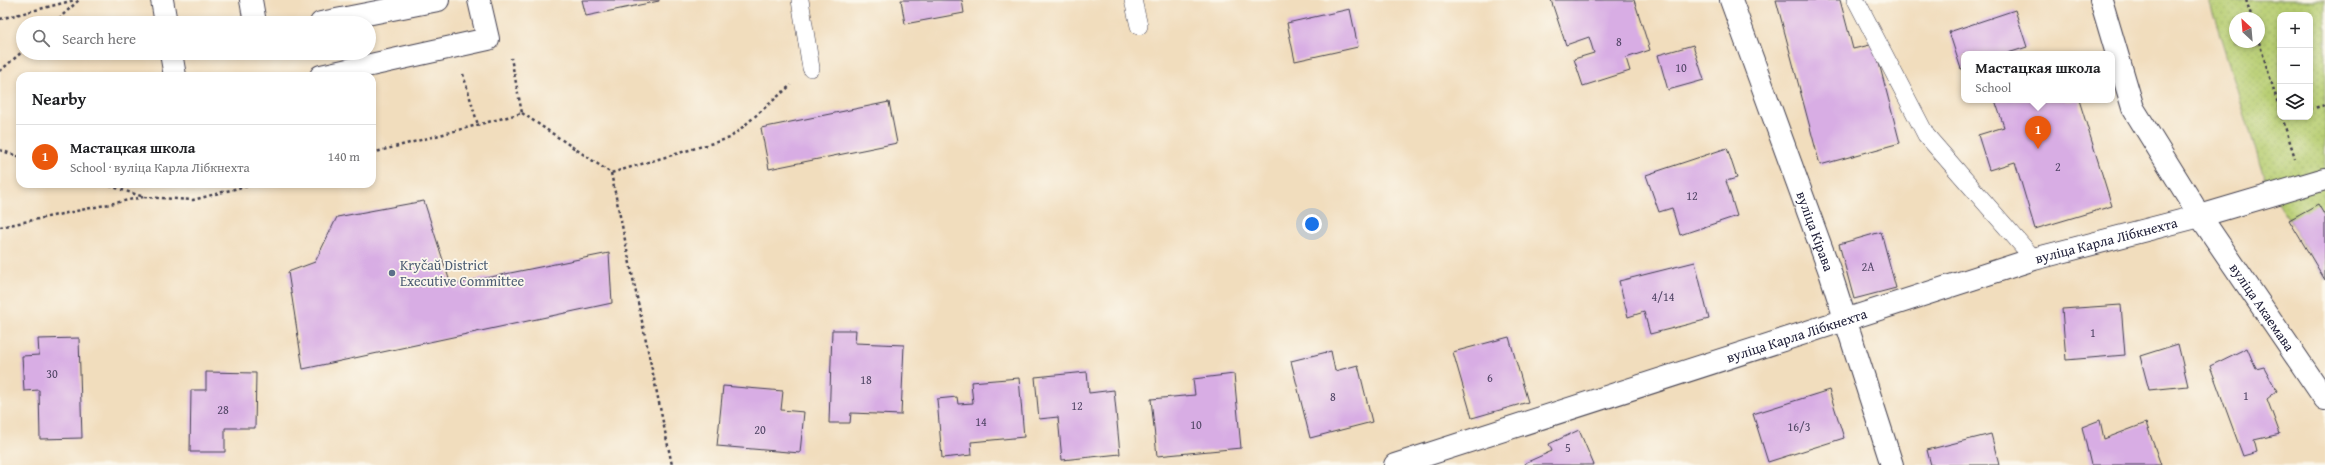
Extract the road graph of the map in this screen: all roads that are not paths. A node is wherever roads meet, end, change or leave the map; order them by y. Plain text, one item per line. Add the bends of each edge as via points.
1 (162, 0) edge
2 (251, 0) edge
3 (438, 0) edge
4 (479, 0) edge
5 (800, 0) edge
6 (1132, 0) edge
7 (1732, 0) edge
8 (1856, 0) edge
9 (2101, 0) edge
10 (165, 16) edge
11 (254, 16) edge
12 (357, 16) edge
13 (1139, 26) dead end
14 (172, 60) edge
15 (811, 68) road end
16 (174, 72) edge
17 (339, 72) edge
18 (2325, 179) edge
19 (2200, 216) junction
20 (2034, 259) junction
21 (1846, 319) junction
22 (2325, 399) edge
23 (1395, 465) edge
24 (1892, 465) edge

1 - 10 street
2 - 11 street
3 - 12 street
4 - 17 street via 488,39
5 - 15 lane
6 - 13 lane
7 - 21 street, вуліца Кірава
8 - 20 lane via 1926,135
9 - 19 street, вуліца Акаемава via 2133,108
14 - 16 street
18 - 19 street, вуліца Карла Лібкнехта
19 - 20 street, вуліца Карла Лібкнехта
19 - 22 street, вуліца Акаемава
20 - 21 street, вуліца Карла Лібкнехта
21 - 23 street, вуліца Карла Лібкнехта
21 - 24 street, вуліца Кірава

